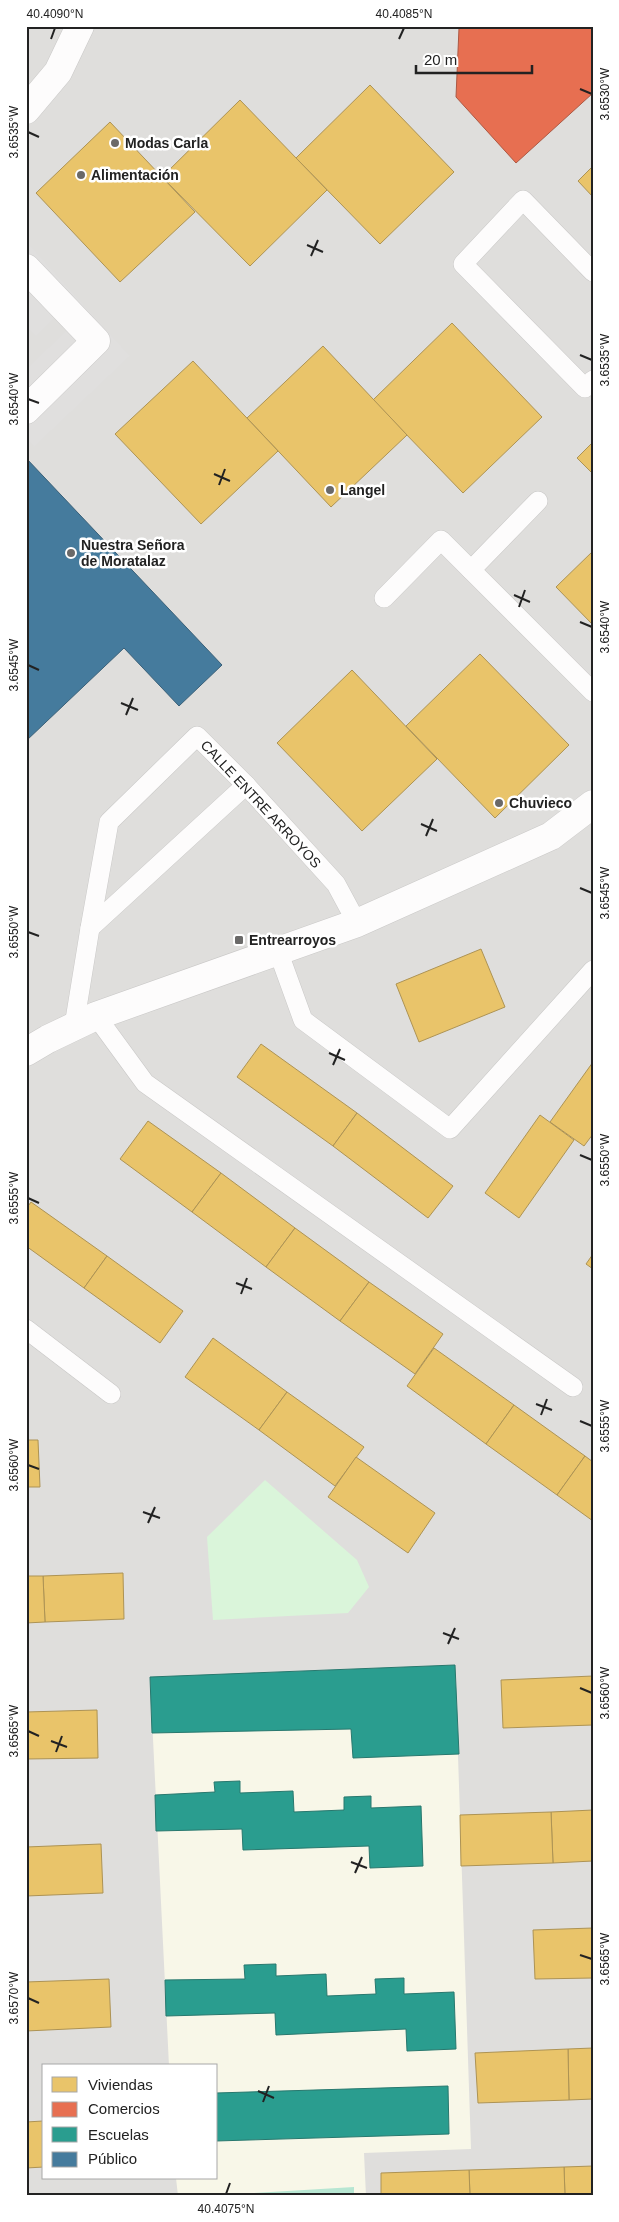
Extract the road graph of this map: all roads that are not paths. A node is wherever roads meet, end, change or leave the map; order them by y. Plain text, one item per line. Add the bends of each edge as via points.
1 (80, 26) edge
2 (26, 110) edge
3 (26, 268) edge
4 (593, 272) edge
5 (593, 380) edge
6 (26, 410) edge
7 (538, 501) dead end
8 (471, 570) junction
9 (384, 598) dead end
10 (593, 692) edge
11 (246, 785) junction
12 (593, 804) edge
13 (357, 923) junction
14 (90, 928) junction
15 (278, 950) junction
16 (593, 970) edge
17 (85, 1021) junction
18 (26, 1052) edge
19 (26, 1329) edge
20 (573, 1387) dead end
21 (111, 1394) dead end

1 - 2 street via 58,72
3 - 6 street via 96,341
4 - 5 lane via 523,200 462,264 585,388
7 - 8 lane
8 - 9 lane via 441,540
8 - 10 lane
11 - 13 lane, CALLE ENTRE ARROYOS via 336,884
11 - 14 lane
11 - 14 lane, CALLE ENTRE ARROYOS via 197,736 109,822
12 - 13 street via 551,836
13 - 15 street
14 - 17 lane, CALLE ENTRE ARROYOS
15 - 16 lane via 302,1020 450,1128
15 - 17 street
17 - 18 street
17 - 20 lane via 145,1083
19 - 21 lane

